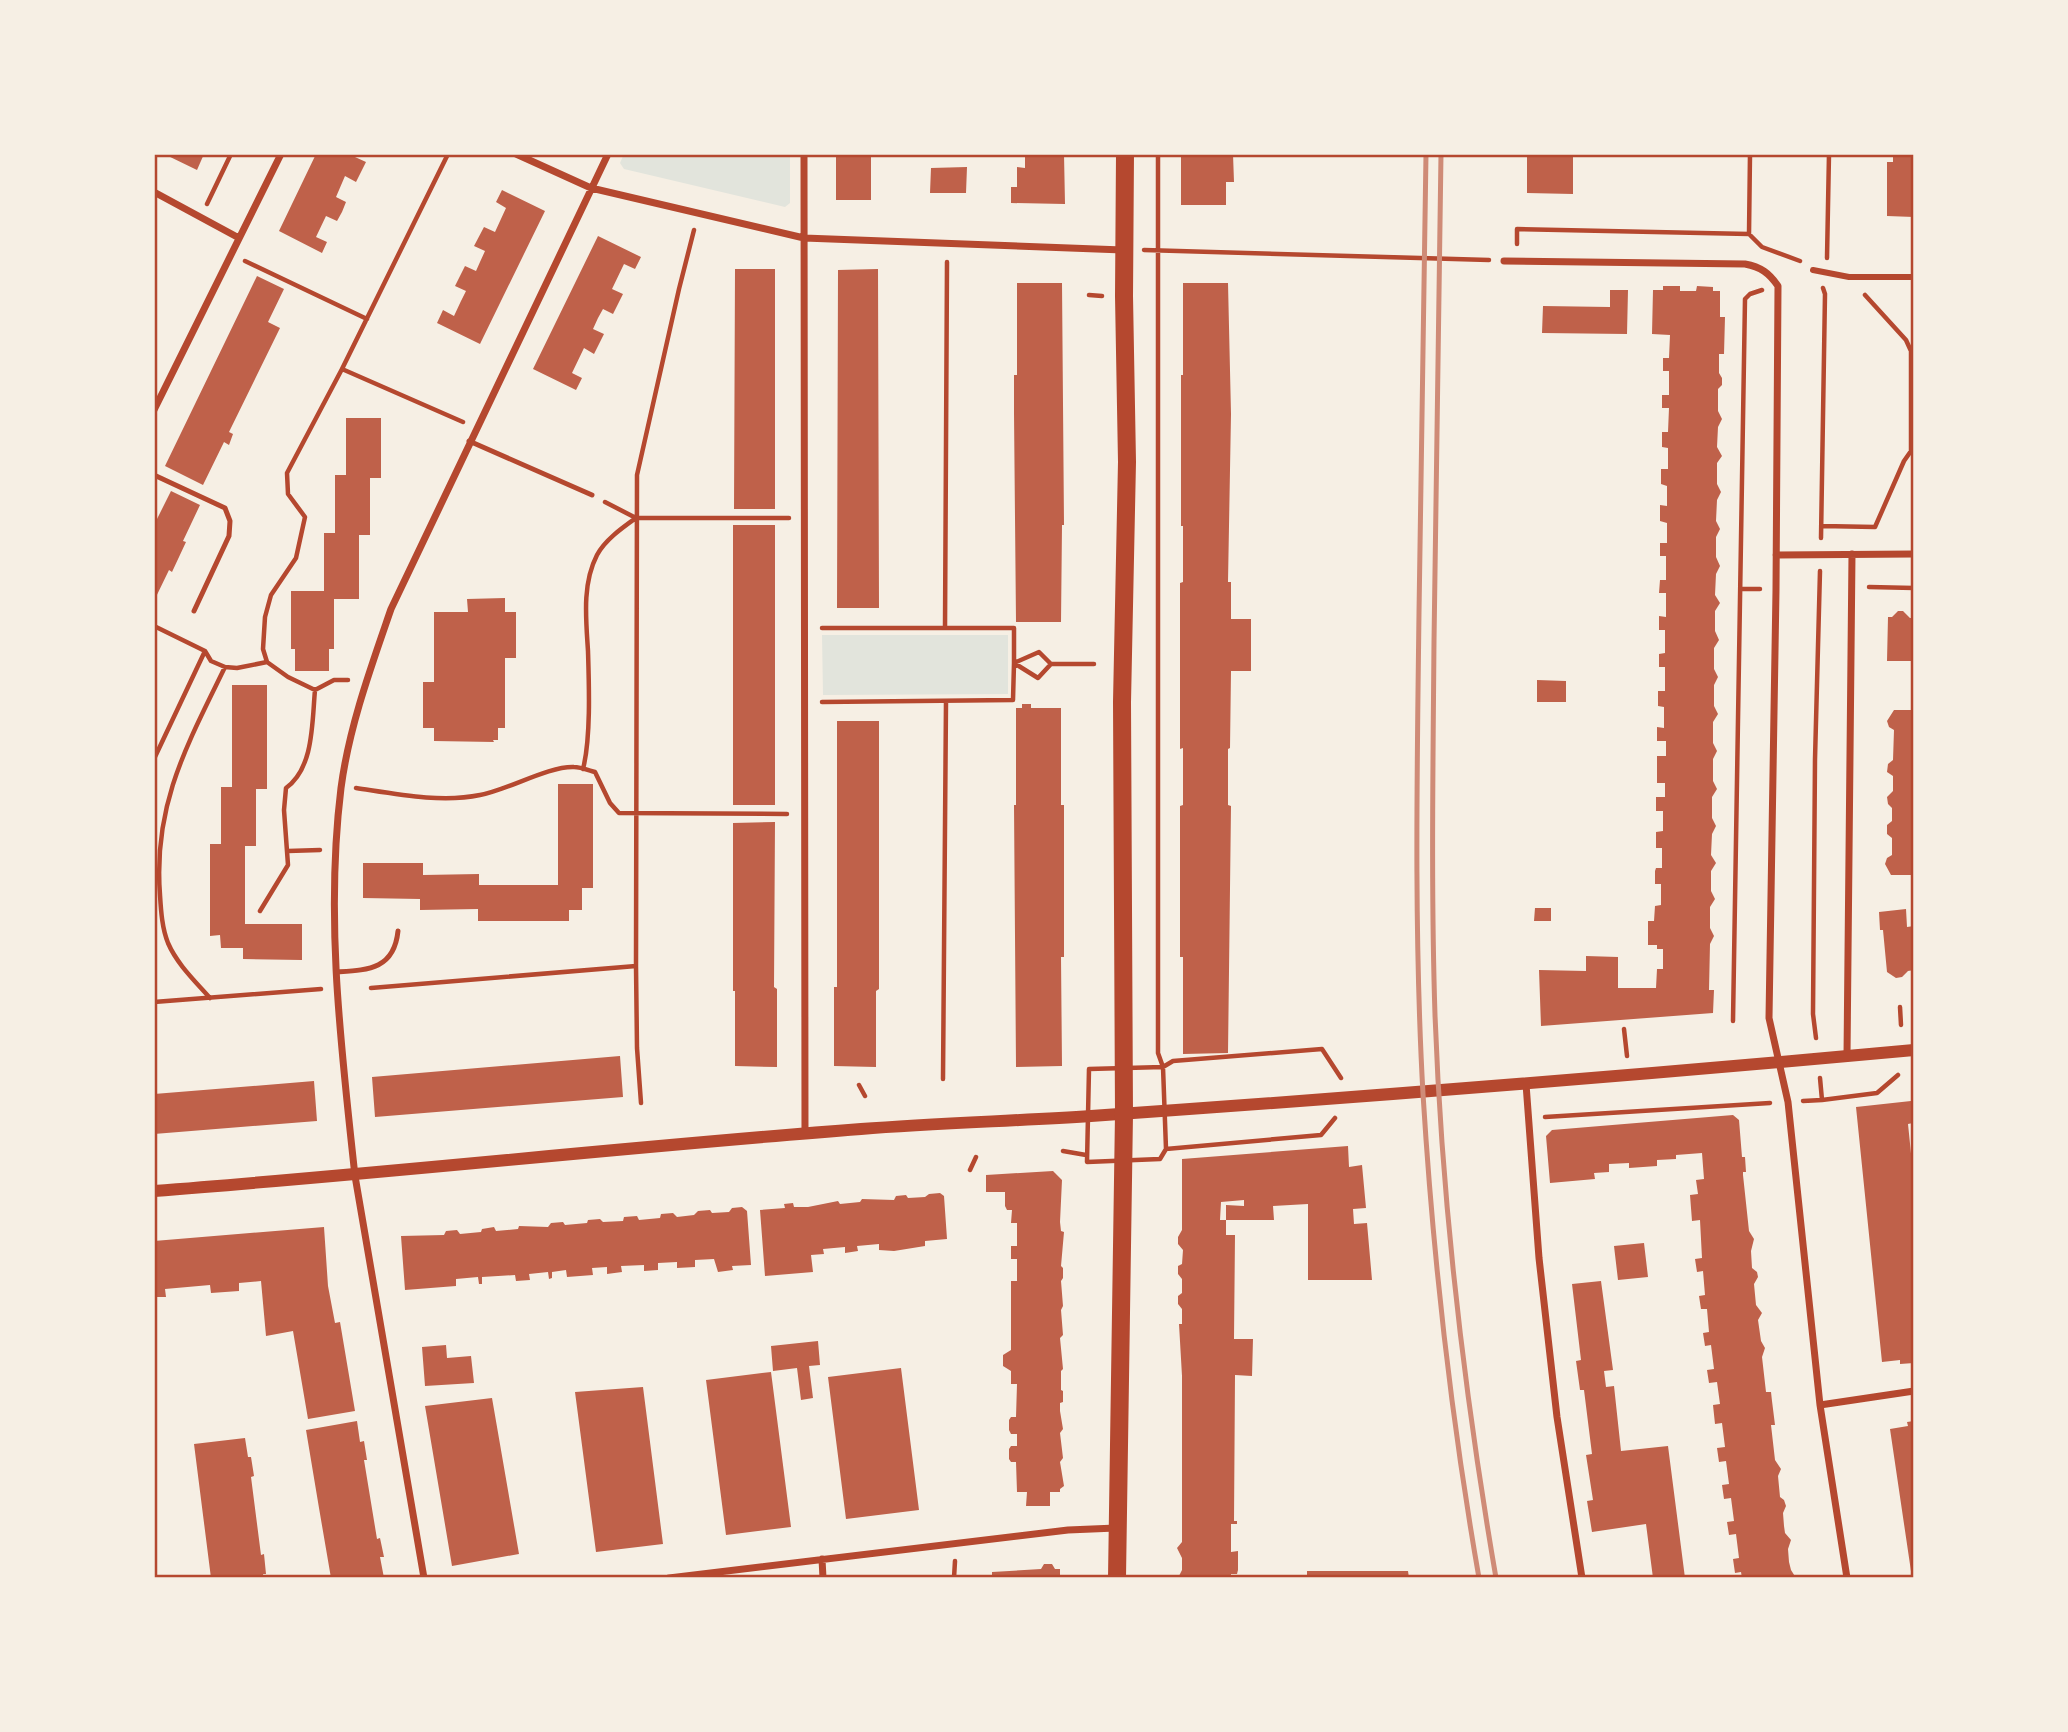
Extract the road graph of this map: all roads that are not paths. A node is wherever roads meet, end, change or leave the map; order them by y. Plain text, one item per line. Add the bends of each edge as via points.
1 (281, 154) edge
2 (516, 154) edge
3 (608, 154) edge
4 (804, 154) edge
5 (1125, 154) edge
6 (591, 188) junction
7 (154, 192) edge
8 (239, 238) junction
9 (804, 238) junction
10 (1124, 250) junction
11 (1504, 261) road end
12 (1813, 271) road end
13 (1914, 278) edge
14 (154, 410) edge
15 (469, 441) junction
16 (154, 475) edge
17 (592, 495) road end
18 (1852, 554) junction
19 (1914, 554) edge
20 (1776, 555) junction
21 (194, 611) dead end
22 (398, 931) dead end
23 (337, 972) junction
24 (1914, 1050) edge
25 (1847, 1056) junction
26 (1778, 1063) junction
27 (1525, 1084) junction
28 (1124, 1114) junction
29 (805, 1134) junction
30 (355, 1176) junction
31 (154, 1191) edge
32 (1914, 1391) edge
33 (1820, 1405) junction
34 (1117, 1528) junction
35 (822, 1559) junction
36 (424, 1578) edge
37 (668, 1578) edge
38 (823, 1578) edge
39 (1117, 1578) edge
40 (1582, 1578) edge
41 (1847, 1578) edge

1 - 8 street
2 - 6 street
3 - 6 street
4 - 9 street
5 - 10 main road
6 - 9 street
6 - 15 street
7 - 8 street
8 - 14 street
9 - 10 street
9 - 29 street
10 - 28 main road
11 - 20 street via 1745,264 1769,274 1778,286
12 - 13 street
15 - 17 lane
15 - 23 street via 391,609 366,680 342,786 335,849
16 - 21 lane via 225,508 230,521 229,537
18 - 19 street
18 - 20 street
18 - 25 street
20 - 26 street via 1769,1018
22 - 23 lane via 397,942 381,964 369,970
23 - 30 street
24 - 25 street
25 - 26 street
26 - 27 street
26 - 33 street via 1788,1102
27 - 28 street
27 - 40 street via 1539,1258
28 - 29 street
28 - 34 main road
29 - 30 street
30 - 31 street
30 - 36 street
32 - 33 street
33 - 41 street
34 - 35 street
34 - 39 main road
35 - 37 street
35 - 38 street

